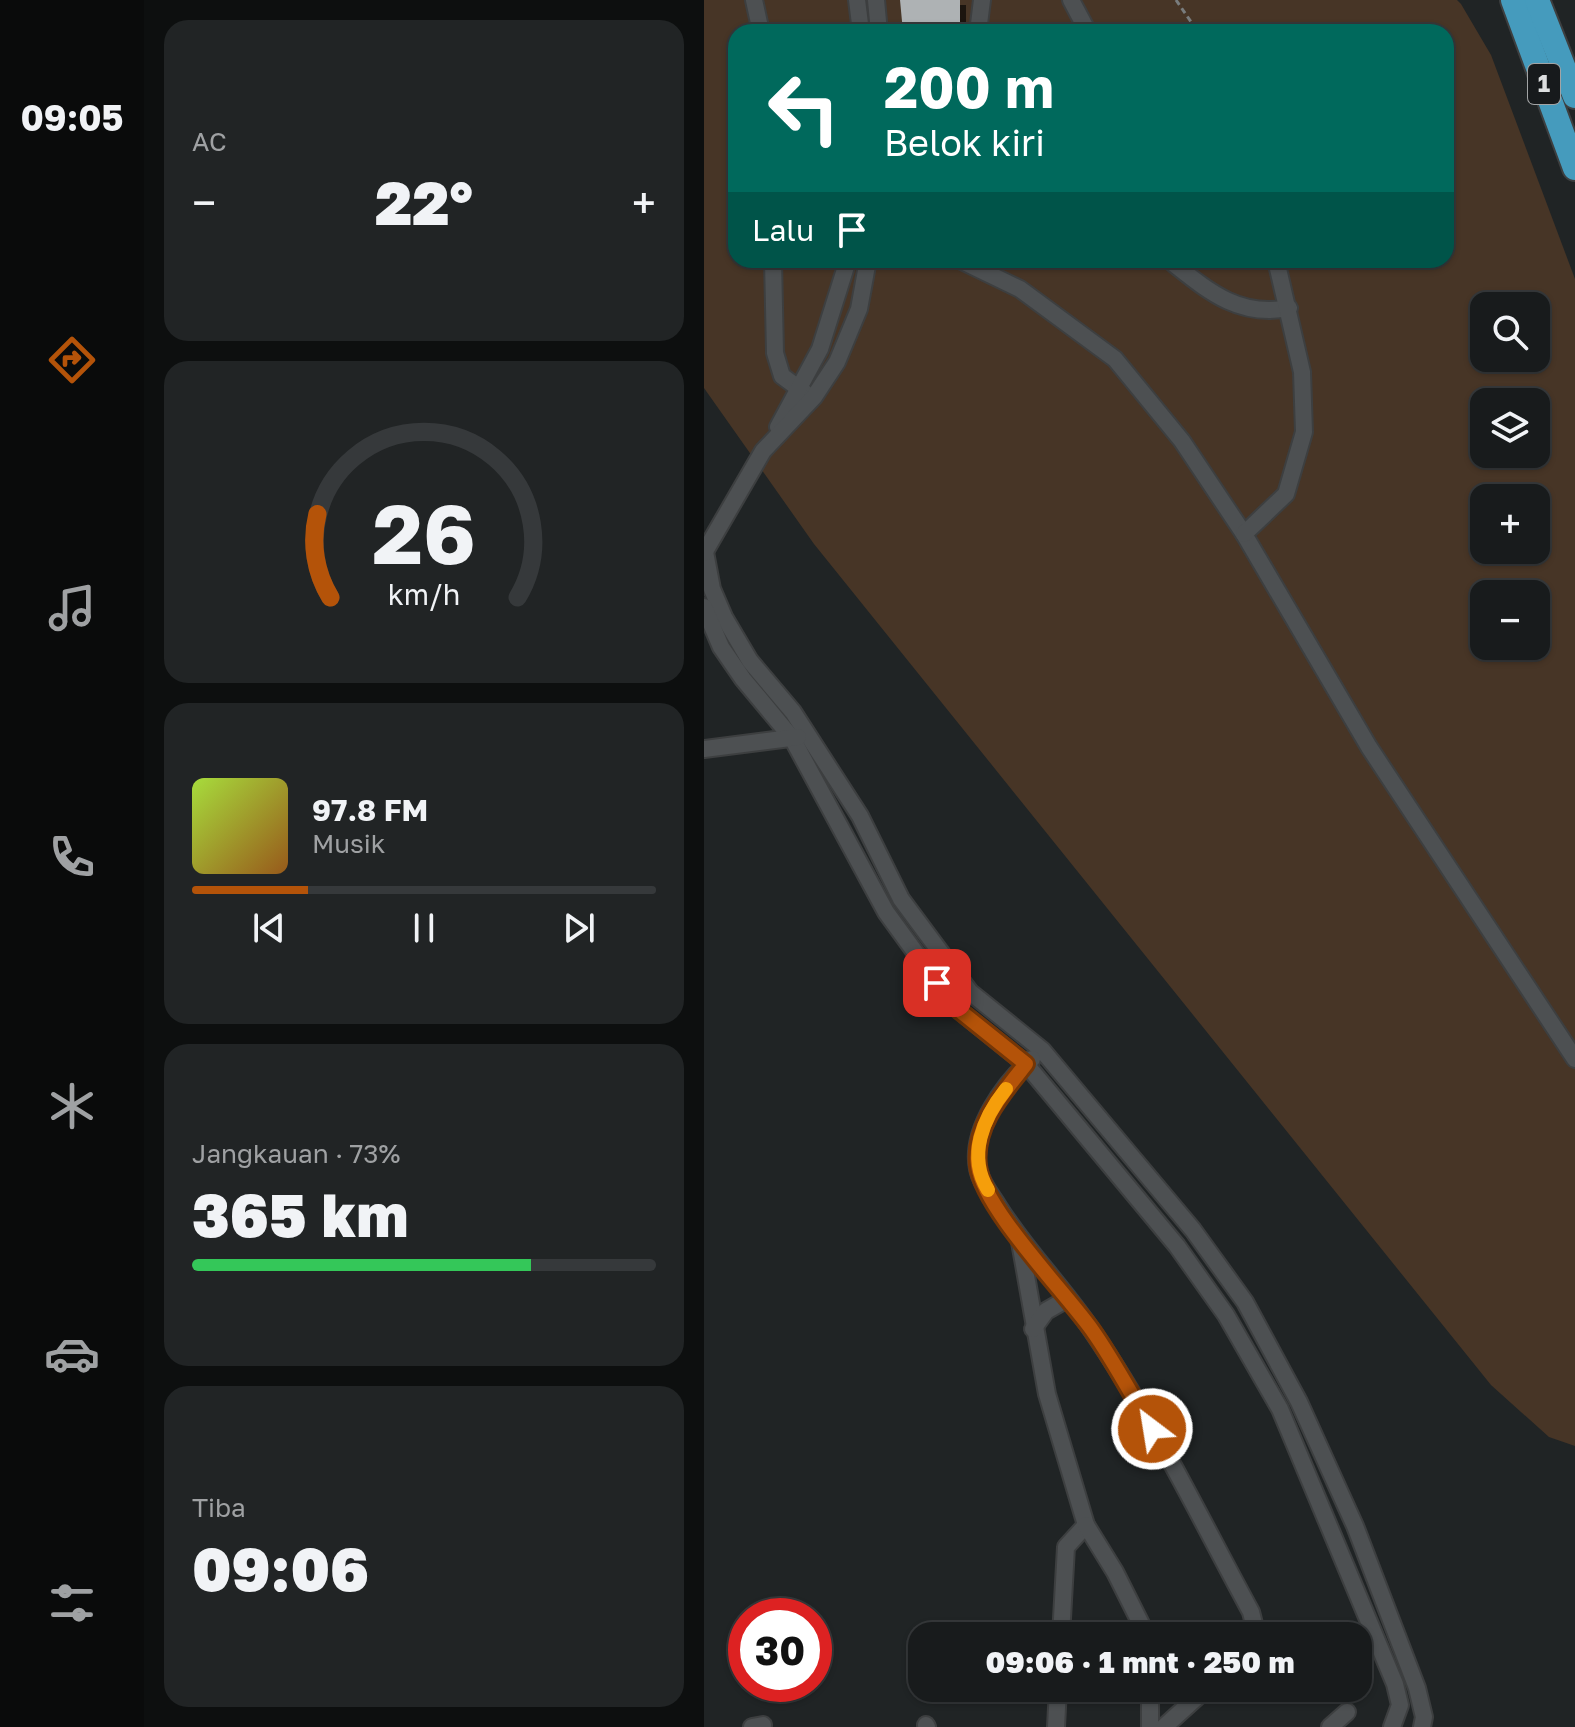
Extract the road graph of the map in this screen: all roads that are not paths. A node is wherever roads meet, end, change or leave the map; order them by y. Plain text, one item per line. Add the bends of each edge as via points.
1 (754, 0) edge
2 (857, 0) edge
3 (876, 0) edge
4 (982, 0) edge
5 (1071, 0) edge
6 (1513, 0) edge
7 (1537, 0) edge
8 (759, 24) edge
9 (860, 24) edge
10 (878, 24) edge
11 (979, 24) edge
12 (1084, 24) edge
13 (1575, 96) edge
14 (1575, 168) edge
15 (773, 268) edge
16 (845, 268) edge
17 (867, 268) edge
18 (977, 268) edge
19 (1179, 268) edge
20 (1278, 268) edge
21 (1289, 308) junction
22 (797, 389) junction
23 (814, 397) junction
24 (772, 439) junction
25 (1244, 534) junction
26 (706, 553) edge
27 (704, 607) edge
28 (800, 737) junction
29 (704, 749) edge
30 (1042, 1050) junction
31 (1575, 1059) edge
32 (1026, 1064) junction
33 (1019, 1240) junction
34 (1067, 1299) junction
35 (1033, 1329) junction
36 (1086, 1525) junction
37 (1355, 1526) junction
38 (1334, 1533) junction
39 (1062, 1622) edge
40 (1140, 1622) edge
41 (1254, 1622) edge
42 (1057, 1702) edge
43 (1150, 1702) edge
44 (1183, 1702) edge
45 (1347, 1712) dead end
46 (1056, 1727) edge
47 (1150, 1727) edge
48 (1164, 1727) edge
49 (1330, 1727) edge
50 (1392, 1727) edge
51 (1422, 1727) edge

1 - 8 street
2 - 9 street
3 - 10 street
4 - 11 street
5 - 12 street
6 - 14 highway, 1
7 - 13 highway, 1
15 - 22 street via 775,353 782,376
16 - 22 street via 820,349
17 - 23 street via 859,309 837,362
18 - 25 street via 1020,289 1115,359 1182,441
19 - 21 street via 1235,305 1252,311
20 - 21 street
21 - 25 street via 1302,372 1304,432 1286,494
22 - 23 street
22 - 24 street
23 - 24 street
24 - 26 street
25 - 31 street via 1369,747
26 - 28 street via 724,617
27 - 28 street via 721,647 743,679
28 - 29 street
28 - 30 street via 860,816 901,899 970,992
28 - 32 street via 886,912 955,1007
30 - 32 street
30 - 37 street via 1193,1230 1245,1302 1299,1402
32 - 33 street via 984,1123 978,1152 985,1186
32 - 38 street via 1202,1278 1280,1409
33 - 34 street
33 - 35 street
34 - 35 street via 1046,1311
34 - 41 street via 1152,1429
35 - 36 street
36 - 39 street via 1066,1547
36 - 40 street
37 - 38 street
37 - 51 street via 1417,1688
38 - 50 street via 1395,1684 1400,1705
42 - 46 street
43 - 47 street
44 - 48 street
45 - 49 street

